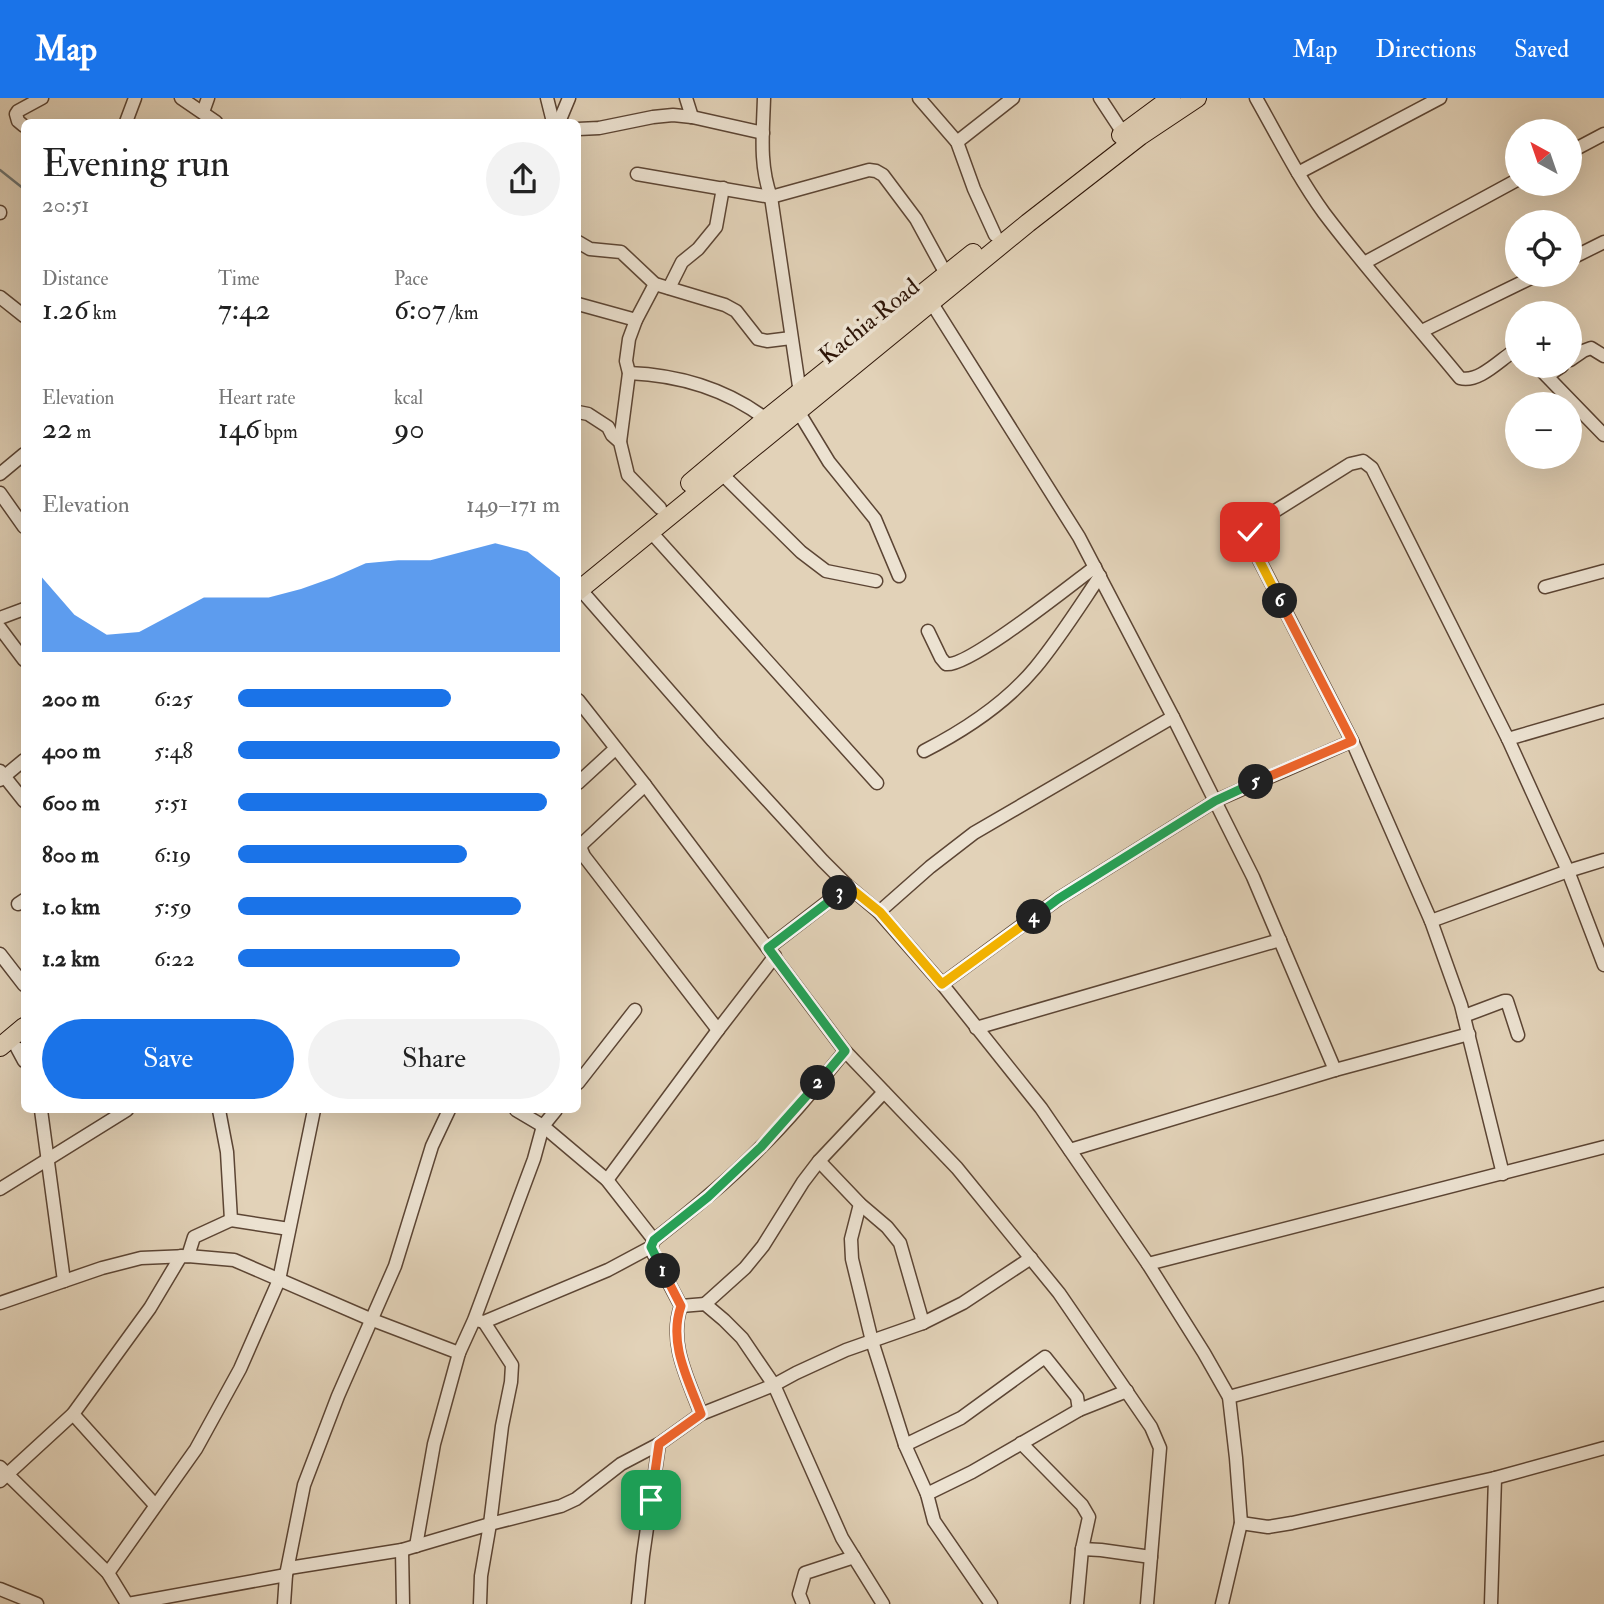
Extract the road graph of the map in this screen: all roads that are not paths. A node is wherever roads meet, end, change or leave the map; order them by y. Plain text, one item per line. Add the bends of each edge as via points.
1 (42, 98) edge
2 (135, 98) edge
3 (181, 98) edge
4 (208, 98) edge
5 (547, 98) edge
6 (569, 98) edge
7 (686, 98) edge
8 (764, 98) edge
9 (919, 98) edge
10 (1013, 98) edge
11 (1100, 98) edge
12 (1171, 98) edge
13 (1198, 98) edge
14 (1256, 98) edge
15 (1440, 98) edge
16 (203, 112) junction
17 (692, 117) junction
18 (127, 119) edge
19 (212, 119) edge
20 (552, 119) edge
21 (560, 119) edge
22 (21, 124) edge
23 (581, 129) edge
24 (763, 133) junction
25 (1123, 133) junction
26 (1604, 134) edge
27 (957, 142) junction
28 (1582, 146) edge
29 (1298, 173) junction
30 (637, 174) dead end
31 (1505, 187) edge
32 (723, 188) junction
33 (771, 197) junction
34 (995, 235) junction
35 (1604, 242) edge
36 (581, 244) edge
37 (1582, 252) edge
38 (1364, 263) junction
39 (946, 274) junction
40 (655, 284) junction
41 (1512, 287) edge
42 (669, 288) junction
43 (0, 297) edge
44 (931, 302) junction
45 (581, 305) edge
46 (21, 314) edge
47 (636, 320) junction
48 (1422, 331) junction
49 (791, 338) junction
50 (1582, 352) edge
51 (1604, 356) edge
52 (1505, 358) edge
53 (629, 373) junction
54 (1549, 378) edge
55 (800, 393) junction
56 (798, 411) junction
57 (581, 413) edge
58 (766, 419) junction
59 (1604, 435) edge
60 (620, 442) junction
61 (21, 456) edge
62 (721, 473) junction
63 (0, 474) edge
64 (0, 493) edge
65 (660, 508) junction
66 (21, 523) edge
67 (650, 531) junction
68 (1097, 571) junction
69 (1604, 571) edge
70 (899, 576) dead end
71 (876, 581) dead end
72 (581, 582) edge
73 (581, 583) edge
74 (1545, 587) dead end
75 (581, 588) edge
76 (21, 610) edge
77 (0, 618) edge
78 (0, 628) edge
79 (928, 631) dead end
80 (21, 656) edge
81 (581, 704) edge
82 (1604, 711) edge
83 (1173, 717) junction
84 (1508, 738) junction
85 (1352, 741) junction
86 (615, 749) junction
87 (924, 751) dead end
88 (21, 762) edge
89 (1, 776) edge
90 (581, 780) edge
91 (877, 783) dead end
92 (645, 785) junction
93 (21, 797) edge
94 (1215, 801) junction
95 (581, 845) edge
96 (581, 851) edge
97 (1604, 860) edge
98 (1568, 872) junction
99 (848, 886) junction
100 (880, 912) junction
101 (1431, 921) junction
102 (1280, 940) junction
103 (771, 952) junction
104 (0, 954) edge
105 (1604, 965) edge
106 (21, 981) edge
107 (942, 984) junction
108 (635, 1010) dead end
109 (1464, 1016) junction
110 (976, 1028) junction
111 (718, 1030) junction
112 (1469, 1034) junction
113 (1518, 1035) dead end
114 (17, 1049) edge
115 (845, 1051) junction
116 (0, 1062) edge
117 (1335, 1070) junction
118 (581, 1079) edge
119 (884, 1093) junction
120 (41, 1113) edge
121 (122, 1113) edge
122 (220, 1113) edge
123 (313, 1113) edge
124 (448, 1113) edge
125 (521, 1113) edge
126 (554, 1113) edge
127 (543, 1126) junction
128 (1604, 1147) edge
129 (1070, 1150) junction
130 (47, 1159) junction
131 (820, 1161) junction
132 (1503, 1174) junction
133 (607, 1180) junction
134 (0, 1189) edge
135 (860, 1204) junction
136 (231, 1220) junction
137 (289, 1229) junction
138 (653, 1244) junction
139 (184, 1256) junction
140 (1031, 1258) junction
141 (1148, 1264) junction
142 (279, 1280) junction
143 (64, 1281) junction
144 (1604, 1294) edge
145 (0, 1303) edge
146 (705, 1304) junction
147 (681, 1306) junction
148 (370, 1319) junction
149 (479, 1321) junction
150 (923, 1324) junction
151 (873, 1341) junction
152 (459, 1353) junction
153 (774, 1385) junction
154 (1127, 1391) junction
155 (1229, 1397) junction
156 (1079, 1410) junction
157 (73, 1414) junction
158 (701, 1414) junction
159 (1021, 1443) junction
160 (659, 1444) junction
161 (905, 1445) junction
162 (1604, 1448) edge
163 (2, 1474) edge
164 (1494, 1478) junction
165 (926, 1494) junction
166 (155, 1505) junction
167 (490, 1524) junction
168 (1241, 1524) junction
169 (416, 1546) junction
170 (1082, 1549) junction
171 (402, 1550) junction
172 (854, 1557) junction
173 (1151, 1557) junction
174 (288, 1572) junction
175 (108, 1573) junction
176 (0, 1589) edge
177 (12, 1600) edge
178 (37, 1604) edge
179 (127, 1604) edge
180 (284, 1604) edge
181 (403, 1604) edge
182 (480, 1604) edge
183 (638, 1604) edge
184 (803, 1604) edge
185 (883, 1604) edge
186 (991, 1604) edge
187 (1077, 1604) edge
188 (1147, 1604) edge
189 (1222, 1604) edge
190 (1491, 1604) edge

1 - 22 street via 18,111
2 - 18 street
3 - 16 street
4 - 16 street
5 - 20 street
6 - 21 street
7 - 17 street
8 - 24 street
9 - 27 street
10 - 27 street
11 - 25 street
12 - 25 highway, Kachia Road
13 - 44 highway, Kachia Road via 1119,151
14 - 29 street
15 - 29 street
16 - 19 street
17 - 23 street via 653,117
17 - 24 street
24 - 33 street via 763,170
25 - 34 highway, Kachia Road
26 - 28 street
27 - 34 street
29 - 38 street
30 - 32 street
31 - 38 street
32 - 33 street
32 - 42 street via 716,227 682,262
33 - 39 street via 876,171 916,219
33 - 49 street
34 - 39 highway, Kachia Road
35 - 37 street
36 - 40 street via 590,249 621,251
38 - 48 street
39 - 55 highway, Kachia Road
40 - 42 street
40 - 47 street
41 - 48 street
42 - 49 street via 736,311 758,339
43 - 46 street
44 - 56 highway, Kachia Road
44 - 68 street
45 - 47 street
47 - 53 street via 627,349
48 - 52 street via 1460,378 1475,377
49 - 55 street
50 - 51 street via 1591,348
53 - 58 street via 694,382 727,395
53 - 60 street
54 - 59 street
55 - 58 highway, Kachia Road
56 - 62 highway, Kachia Road
56 - 70 street via 830,462 875,519
57 - 60 street via 608,427
58 - 65 highway, Kachia Road
60 - 65 street via 628,475
61 - 63 street
62 - 67 highway, Kachia Road
62 - 71 street via 826,571
64 - 66 street
65 - 72 highway, Kachia Road
67 - 73 highway, Kachia Road
67 - 91 street
68 - 79 street via 951,665 941,658
68 - 83 street
68 - 87 street via 1034,670 998,705
69 - 74 street
75 - 99 street via 713,741
76 - 77 street
78 - 80 street
81 - 86 street
82 - 84 street
83 - 94 street
83 - 100 street via 974,833
84 - 85 street via 1373,468 1363,461 1350,464 1256,523 1250,532 1250,542
84 - 98 street
85 - 94 street
85 - 101 street
86 - 90 street
86 - 92 street
88 - 89 street
89 - 93 street
92 - 95 street
92 - 103 street
94 - 102 street
94 - 107 street via 1058,899
96 - 111 street
97 - 98 street
98 - 101 street
98 - 105 street
99 - 100 street
99 - 103 street
100 - 107 street
101 - 109 street
102 - 110 street
102 - 117 street
103 - 111 street
103 - 115 street
104 - 106 street
107 - 110 street
108 - 118 street
109 - 112 street
109 - 113 street via 1507,1001
110 - 129 street
111 - 133 street
112 - 117 street
112 - 132 street
114 - 116 highway
115 - 119 street
115 - 138 street via 761,1147
117 - 129 street
119 - 131 street
119 - 140 street via 957,1168
120 - 130 street
121 - 130 street
122 - 136 street
123 - 137 street
124 - 148 street via 432,1146 395,1266
125 - 127 street
126 - 127 street
127 - 133 street
127 - 149 street
128 - 132 street
129 - 141 street
130 - 134 street
130 - 143 street
131 - 135 street
131 - 146 street via 763,1246
132 - 141 street
133 - 138 street
135 - 150 street via 900,1243
135 - 151 street via 851,1239 852,1259
136 - 137 street
136 - 139 street via 194,1237
137 - 142 street
138 - 147 street
138 - 149 street via 608,1269
139 - 142 street via 234,1261
139 - 143 street via 142,1258
139 - 157 street
140 - 150 street
140 - 154 street
141 - 155 street
142 - 148 street
142 - 166 street via 240,1370 195,1449
143 - 145 street
144 - 155 street
146 - 147 street
146 - 153 street via 742,1339
147 - 158 street via 676,1335 679,1355
148 - 152 street
148 - 174 street via 304,1485
149 - 152 street
149 - 167 street via 512,1365
150 - 151 street
151 - 153 street
151 - 161 street
152 - 169 street via 434,1444
153 - 158 street
153 - 172 street
154 - 156 street
154 - 173 street via 1160,1448
155 - 168 street
156 - 159 street
156 - 161 street via 1077,1397 1045,1357 961,1418
157 - 163 street
157 - 166 street
158 - 160 street
159 - 165 street
159 - 170 street via 1089,1517
160 - 167 street via 621,1464 576,1499
160 - 183 street
161 - 165 street
162 - 164 street
163 - 175 street
164 - 168 street via 1268,1527
164 - 190 street
165 - 186 street via 934,1521
166 - 175 street
167 - 169 street
167 - 182 street
168 - 189 street
169 - 171 street
170 - 173 street
170 - 187 street
171 - 174 street
171 - 181 street
172 - 184 street via 805,1573 799,1594
172 - 185 street
173 - 188 street
174 - 179 street
174 - 180 street
175 - 179 street
176 - 177 street
177 - 178 street

